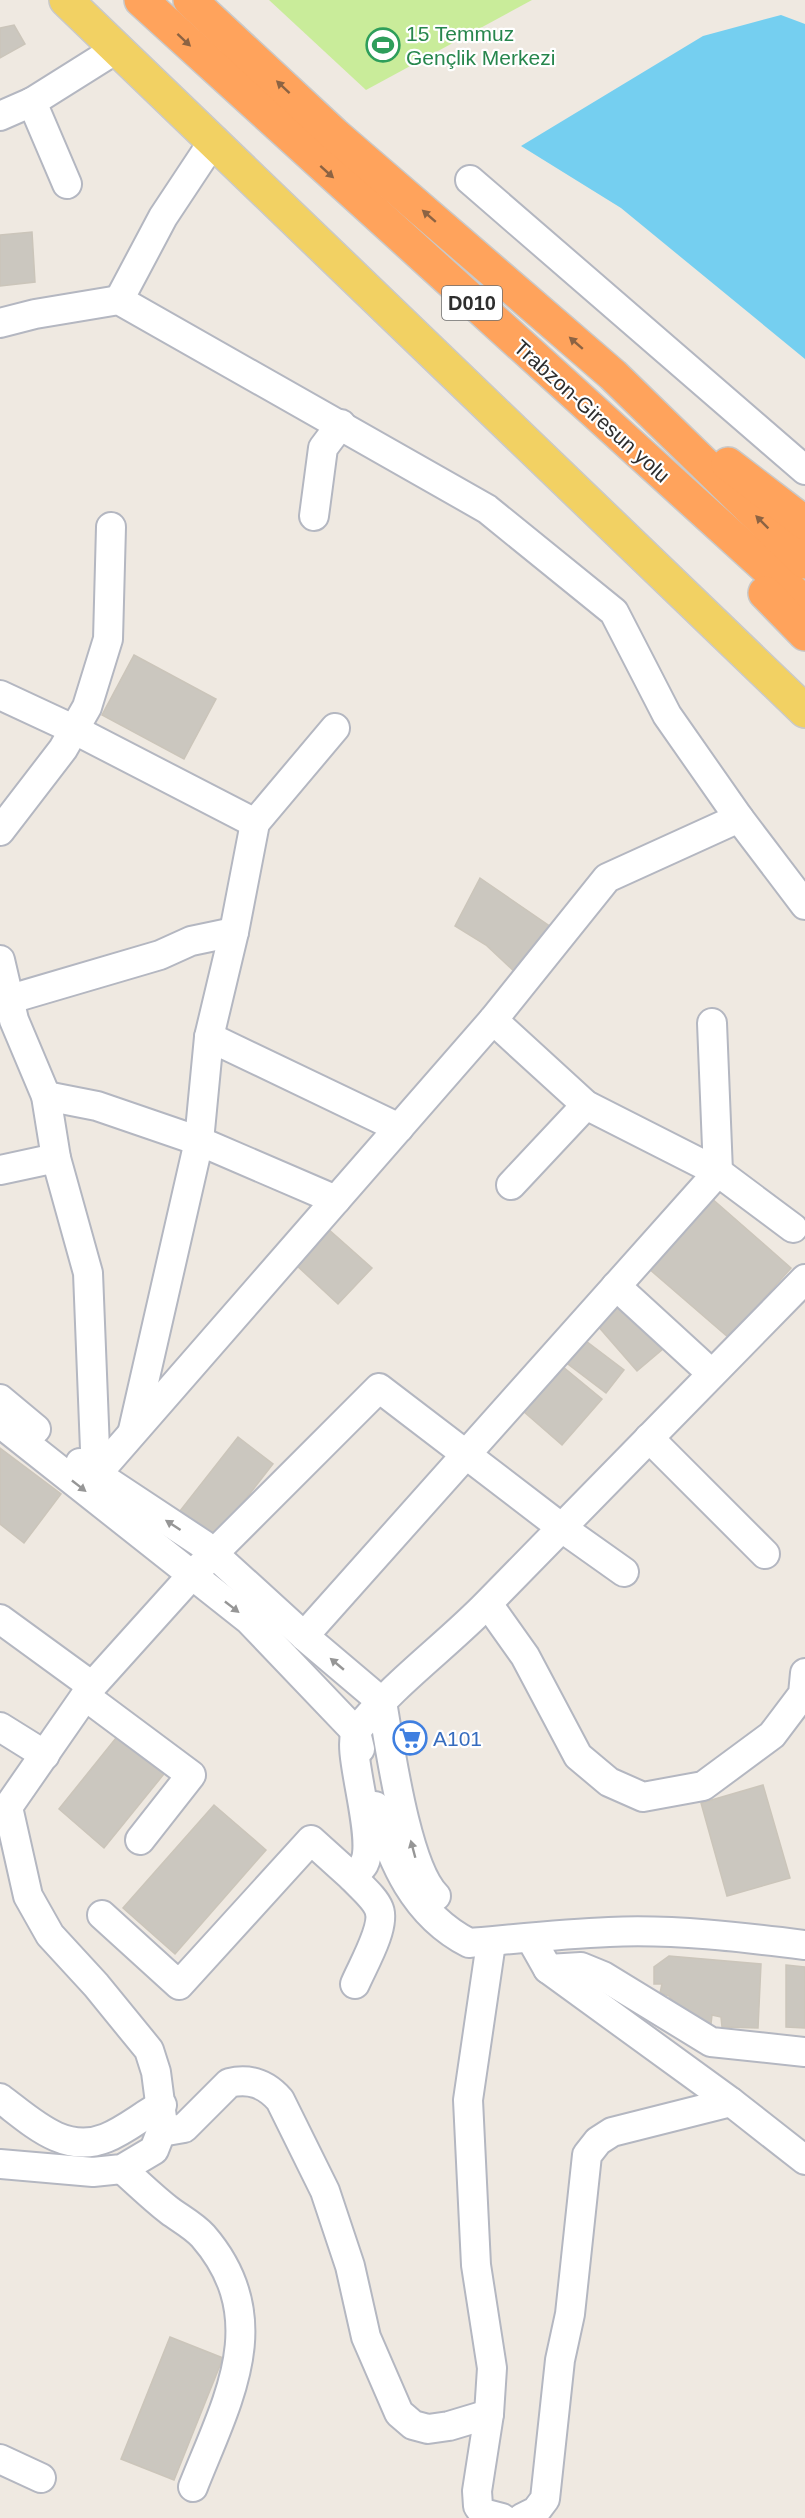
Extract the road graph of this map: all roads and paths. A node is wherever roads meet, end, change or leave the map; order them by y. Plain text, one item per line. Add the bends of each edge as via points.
1 (66, 0) edge
2 (141, 0) edge
3 (190, 0) edge
4 (118, 48) junction
5 (32, 102) junction
6 (0, 116) edge
7 (214, 140) junction
8 (470, 180) dead end
9 (67, 184) dead end
10 (119, 300) junction
11 (0, 323) edge
12 (613, 375) junction
13 (581, 401) junction
14 (341, 424) junction
15 (805, 470) edge
16 (314, 516) dead end
17 (805, 524) edge
18 (111, 527) dead end
19 (805, 562) edge
20 (805, 603) edge
21 (805, 634) edge
22 (0, 695) edge
23 (805, 711) edge
24 (335, 728) dead end
25 (73, 729) junction
26 (739, 818) junction
27 (255, 823) junction
28 (0, 831) edge
29 (805, 905) edge
30 (234, 932) junction
31 (0, 960) edge
32 (4, 1000) edge
33 (493, 1020) junction
34 (712, 1023) dead end
35 (209, 1037) junction
36 (46, 1096) junction
37 (586, 1105) junction
38 (399, 1128) junction
39 (199, 1141) junction
40 (56, 1158) junction
41 (0, 1170) edge
42 (718, 1172) junction
43 (511, 1185) dead end
44 (336, 1200) junction
45 (793, 1228) dead end
46 (805, 1279) edge
47 (616, 1286) junction
48 (711, 1373) junction
49 (0, 1399) edge
50 (0, 1423) edge
51 (133, 1432) junction
52 (649, 1438) junction
53 (466, 1454) junction
54 (96, 1475) junction
55 (562, 1528) junction
56 (213, 1554) junction
57 (765, 1554) dead end
58 (624, 1572) dead end
59 (192, 1575) junction
60 (488, 1604) junction
61 (0, 1619) edge
62 (303, 1636) junction
63 (805, 1673) edge
64 (88, 1691) junction
65 (382, 1702) junction
66 (0, 1727) edge
67 (356, 1732) junction
68 (45, 1755) junction
69 (140, 1840) dead end
70 (352, 1877) junction
71 (102, 1915) dead end
72 (805, 1930) edge
73 (531, 1939) junction
74 (771, 1940) junction
75 (489, 1942) junction
76 (805, 1945) edge
77 (548, 1968) junction
78 (355, 1984) dead end
79 (805, 2052) edge
80 (0, 2098) edge
81 (731, 2102) junction
82 (161, 2119) junction
83 (805, 2160) edge
84 (0, 2164) edge
85 (122, 2169) junction
86 (489, 2414) junction
87 (0, 2459) edge
88 (41, 2478) dead end
89 (193, 2487) dead end
90 (502, 2518) edge
91 (522, 2518) edge

1 - 4 main road
2 -> 13 highway, Trabzon-Giresun yolu / D010
12 -> 3 highway, Trabzon-Giresun yolu / D010 via 334,134
4 - 5 street
4 - 7 main road
5 - 6 street
5 - 9 street
7 - 10 street via 163,217
7 - 23 main road
8 - 15 street
10 - 11 street
10 - 14 street
12 - 17 highway
19 -> 12 highway, Trabzon-Giresun yolu / D010
13 - 20 highway, Trabzon-Giresun yolu / D010
13 - 21 highway
14 - 16 street via 323,448
14 - 26 street via 487,509 614,612 667,715
18 - 25 street via 108,639 87,706
22 - 25 street
24 - 27 street
25 - 27 street
25 - 28 street via 63,749
26 - 29 street
26 - 33 street via 607,878
27 - 30 street
30 - 32 street via 191,941 160,955
30 - 35 street
31 - 32 street
32 - 36 street
33 - 37 street
33 - 38 street
34 - 42 street
35 - 38 street
35 - 39 street
36 - 39 street via 97,1106
36 - 40 street
37 - 42 street
37 - 43 street
38 - 44 street
39 - 44 street
39 - 51 street
40 - 41 street
40 - 54 street via 88,1273
42 - 45 street
42 - 47 street
44 - 51 street
46 - 48 street
47 - 48 street
47 - 53 street
48 - 52 street
49 - 54 street
50 -> 59 street
51 - 54 street
52 - 55 street
52 - 57 street
53 - 55 street
53 - 56 street via 379,1388
53 - 62 street
56 -> 54 street
55 - 58 street
55 - 60 street
56 - 59 street
56 - 62 street
59 - 64 street
59 -> 67 street via 249,1620
60 - 63 street via 525,1656 578,1756 609,1782 643,1797 703,1786 772,1735 803,1694
60 - 65 street
61 - 64 street
65 -> 62 street
64 - 68 street
64 - 69 street via 191,1775
65 - 67 street
75 -> 65 street via 432,1892 419,1868 396,1785
66 - 68 street
67 - 70 street via 353,1742 367,1853 364,1864
67 - 75 street via 387,1846 402,1878 435,1919 455,1936 469,1943
68 - 82 street via 8,1807 28,1896 50,1935 149,2050 156,2072
70 - 71 street via 311,1840 179,1985
70 - 78 street via 379,1907 381,1918
72 - 74 street
73 - 74 street via 666,1932
73 - 75 street
73 - 77 street
74 - 76 street
75 - 86 street via 468,2100 476,2265 492,2368
77 - 79 street via 581,1967 603,1976 711,2042
77 - 81 street
80 - 82 street via 50,2135 78,2142 106,2138
81 - 83 street
81 - 91 street via 612,2132 587,2155 544,2499 536,2511
82 - 85 street via 154,2150
82 - 86 street via 184,2128 229,2083 254,2082 273,2092 325,2191 350,2266 366,2337 399,2413 413,2425 428,2429
84 - 85 street via 93,2172
85 - 89 street via 201,2234 224,2266 237,2301 242,2337 238,2369
86 - 90 street via 477,2506 483,2513
87 - 88 street

